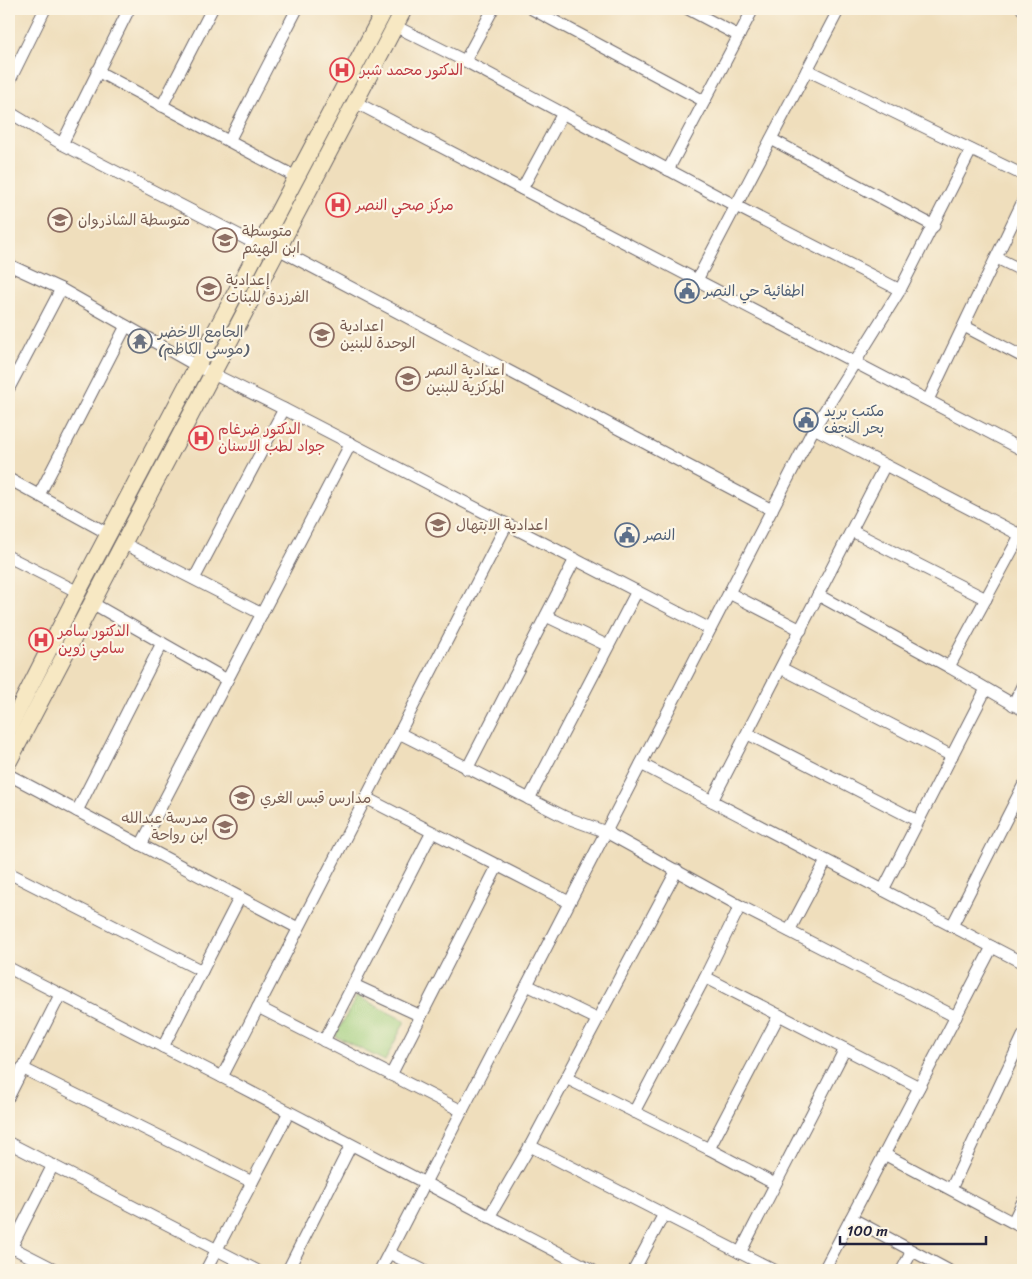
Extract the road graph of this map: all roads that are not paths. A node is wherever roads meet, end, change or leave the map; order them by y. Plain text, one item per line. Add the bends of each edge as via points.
1 (46, 9) edge
2 (129, 9) edge
3 (212, 9) edge
4 (297, 9) edge
5 (385, 9) edge
6 (404, 9) edge
7 (493, 9) edge
8 (532, 9) edge
9 (688, 9) edge
10 (754, 9) edge
11 (839, 9) edge
12 (395, 26) junction
13 (739, 36) junction
14 (465, 61) junction
15 (807, 70) junction
16 (97, 71) junction
17 (9, 82) edge
18 (704, 101) junction
19 (355, 102) junction
20 (162, 106) junction
21 (9, 112) edge
22 (563, 113) junction
23 (771, 140) junction
24 (229, 141) junction
25 (62, 144) junction
26 (971, 150) junction
27 (668, 170) junction
28 (1023, 175) edge
29 (296, 177) junction
30 (522, 189) junction
31 (1023, 201) edge
32 (736, 206) junction
33 (934, 226) junction
34 (260, 246) junction
35 (278, 249) junction
36 (997, 258) junction
37 (9, 265) edge
38 (1023, 271) edge
39 (697, 280) junction
40 (60, 290) junction
41 (900, 290) junction
42 (126, 326) junction
43 (964, 326) junction
44 (209, 343) junction
45 (224, 351) junction
46 (1023, 357) edge
47 (854, 362) junction
48 (197, 366) junction
49 (213, 373) junction
50 (187, 385) junction
51 (9, 388) edge
52 (202, 394) junction
53 (928, 400) junction
54 (284, 409) junction
55 (814, 428) junction
56 (351, 443) junction
57 (1023, 450) edge
58 (885, 465) junction
59 (9, 479) edge
60 (38, 495) junction
61 (772, 510) junction
62 (507, 524) junction
63 (852, 531) junction
64 (1022, 533) edge
65 (109, 534) junction
66 (123, 543) junction
67 (9, 557) edge
68 (575, 559) junction
69 (194, 579) junction
70 (637, 591) junction
71 (78, 592) junction
72 (729, 593) junction
73 (818, 595) junction
74 (986, 599) junction
75 (92, 603) junction
76 (262, 614) junction
77 (546, 616) junction
78 (710, 629) junction
79 (801, 630) junction
80 (162, 643) junction
81 (608, 646) junction
82 (948, 667) junction
83 (781, 668) junction
84 (227, 680) junction
85 (1023, 684) edge
86 (986, 689) junction
87 (1013, 705) junction
88 (1023, 710) edge
89 (9, 728) edge
90 (399, 733) junction
91 (748, 734) junction
92 (952, 756) junction
93 (9, 761) edge
94 (641, 764) junction
95 (467, 769) junction
96 (9, 775) edge
97 (1023, 786) edge
98 (366, 798) junction
99 (529, 798) junction
100 (712, 801) junction
101 (77, 811) junction
102 (918, 821) junction
103 (432, 832) junction
104 (606, 832) junction
105 (141, 845) junction
106 (826, 861) junction
107 (498, 865) junction
108 (677, 870) junction
109 (9, 873) edge
110 (883, 890) junction
111 (240, 897) junction
112 (569, 902) junction
113 (740, 906) junction
114 (952, 926) junction
115 (298, 928) junction
116 (789, 931) junction
117 (992, 947) junction
118 (1023, 963) edge
119 (9, 968) edge
120 (202, 972) junction
121 (705, 977) junction
122 (354, 984) junction
123 (527, 985) junction
124 (60, 995) junction
125 (258, 1007) junction
126 (778, 1015) junction
127 (421, 1016) junction
128 (956, 1016) junction
129 (598, 1019) junction
130 (1023, 1036) edge
131 (324, 1041) junction
132 (163, 1047) junction
133 (845, 1049) junction
134 (1020, 1050) edge
135 (22, 1068) junction
136 (391, 1075) junction
137 (222, 1077) junction
138 (566, 1078) junction
139 (919, 1087) junction
140 (9, 1096) edge
141 (462, 1111) junction
142 (289, 1112) junction
143 (634, 1112) junction
144 (9, 1142) edge
145 (351, 1145) junction
146 (530, 1146) junction
147 (709, 1149) junction
148 (884, 1154) junction
149 (53, 1165) junction
150 (252, 1182) junction
151 (425, 1183) junction
152 (776, 1184) junction
153 (951, 1189) junction
154 (1023, 1201) edge
155 (664, 1214) junction
156 (489, 1217) junction
157 (851, 1218) junction
158 (1018, 1225) edge
159 (10, 1250) edge
160 (217, 1250) junction
161 (912, 1251) junction
162 (389, 1253) junction
163 (740, 1253) junction
164 (56, 1270) edge
165 (206, 1270) edge
166 (256, 1270) edge
167 (288, 1270) edge
168 (380, 1270) edge
169 (423, 1270) edge
170 (592, 1270) edge
171 (634, 1270) edge
172 (774, 1270) edge
173 (824, 1270) edge
174 (902, 1270) edge
175 (948, 1270) edge

1 - 17 street
2 - 16 street
3 - 20 street
4 - 24 street
5 - 29 street
6 - 12 street
7 - 14 street
8 - 18 street
9 - 13 street
10 - 13 street
11 - 15 street
12 - 14 street
12 - 19 street
13 - 18 street
14 - 22 street
15 - 23 street
15 - 26 street
16 - 20 street
16 - 25 street
18 - 27 street
19 - 30 street
19 - 35 street
20 - 24 street
21 - 25 street
22 - 27 street
22 - 30 street
23 - 32 street
23 - 33 street
24 - 29 street
25 - 34 street
26 - 28 street
26 - 33 street
27 - 32 street
29 - 34 street
30 - 39 street
31 - 36 street
32 - 39 street
32 - 41 street
33 - 41 street
34 - 44 street
35 - 45 street
35 - 61 street
36 - 38 street
36 - 43 street
37 - 40 street
39 - 47 street
40 - 42 street
40 - 51 street
41 - 47 street
42 - 48 street
42 - 60 street
43 - 46 street
43 - 53 street
44 - 45 street via 214,351
44 - 48 street
45 - 49 street
47 - 53 street
47 - 55 street
48 - 49 street
48 - 50 street
49 - 52 street
49 - 54 street
50 - 52 street via 196,385
50 - 65 street
52 - 66 street
53 - 57 street
54 - 56 street
54 - 69 street
55 - 58 street
55 - 61 street
56 - 62 street
56 - 76 street
58 - 63 street
58 - 64 street
59 - 60 street
60 - 65 street
61 - 72 street
62 - 68 street
62 - 90 street
63 - 73 street
63 - 74 street
64 - 74 street
65 - 71 street
66 - 69 street
66 - 75 street
67 - 71 street
68 - 70 street
68 - 77 street
69 - 76 street
70 - 78 street
70 - 81 street
71 - 89 street
72 - 78 street
72 - 79 street
73 - 79 street
73 - 82 street
74 - 82 street
75 - 80 street
75 - 93 street
76 - 84 street
77 - 81 street
77 - 95 street
78 - 94 street
79 - 83 street
80 - 84 street
80 - 101 street
81 - 99 street
82 - 86 street
83 - 91 street
83 - 92 street
84 - 105 street
85 - 87 street
86 - 87 street
86 - 92 street
87 - 88 street
90 - 95 street
90 - 98 street
91 - 100 street
91 - 102 street
92 - 102 street
94 - 100 street
94 - 104 street
95 - 99 street
96 - 101 street
97 - 114 street
98 - 103 street
98 - 115 street
99 - 104 street via 565,817
100 - 106 street
101 - 105 street
102 - 110 street
103 - 107 street
103 - 122 street
104 - 108 street
104 - 112 street
105 - 111 street
106 - 110 street
106 - 116 street
107 - 112 street
107 - 127 street
108 - 113 street
108 - 129 street
109 - 120 street
110 - 114 street
111 - 115 street
111 - 120 street
112 - 123 street
113 - 116 street
113 - 121 street
114 - 117 street
115 - 125 street
116 - 128 street
117 - 118 street
117 - 128 street
119 - 124 street
120 - 132 street
121 - 126 street
121 - 143 street
122 - 127 street
122 - 131 street
123 - 129 street
123 - 141 street
124 - 132 street
124 - 135 street
125 - 131 street
125 - 137 street
126 - 133 street
126 - 147 street
127 - 136 street
128 - 139 street
129 - 138 street
130 - 134 street
131 - 136 street
132 - 137 street
133 - 139 street
133 - 152 street
134 - 153 street
135 - 140 street
135 - 150 street
136 - 141 street
137 - 142 street
138 - 143 street
138 - 146 street
139 - 148 street
141 - 151 street
142 - 145 street
142 - 150 street
143 - 147 street
144 - 149 street
145 - 151 street
145 - 167 street
146 - 155 street
146 - 156 street
147 - 152 street
148 - 153 street
148 - 157 street
149 - 159 street
149 - 160 street
150 - 160 street
151 - 156 street
151 - 162 street
152 - 163 street
153 - 158 street
154 - 158 street
155 - 163 street
155 - 171 street
156 - 170 street
157 - 161 street
157 - 173 street
159 - 164 street
160 - 165 street
160 - 166 street
161 - 174 street
161 - 175 street
162 - 168 street
162 - 169 street
163 - 172 street

